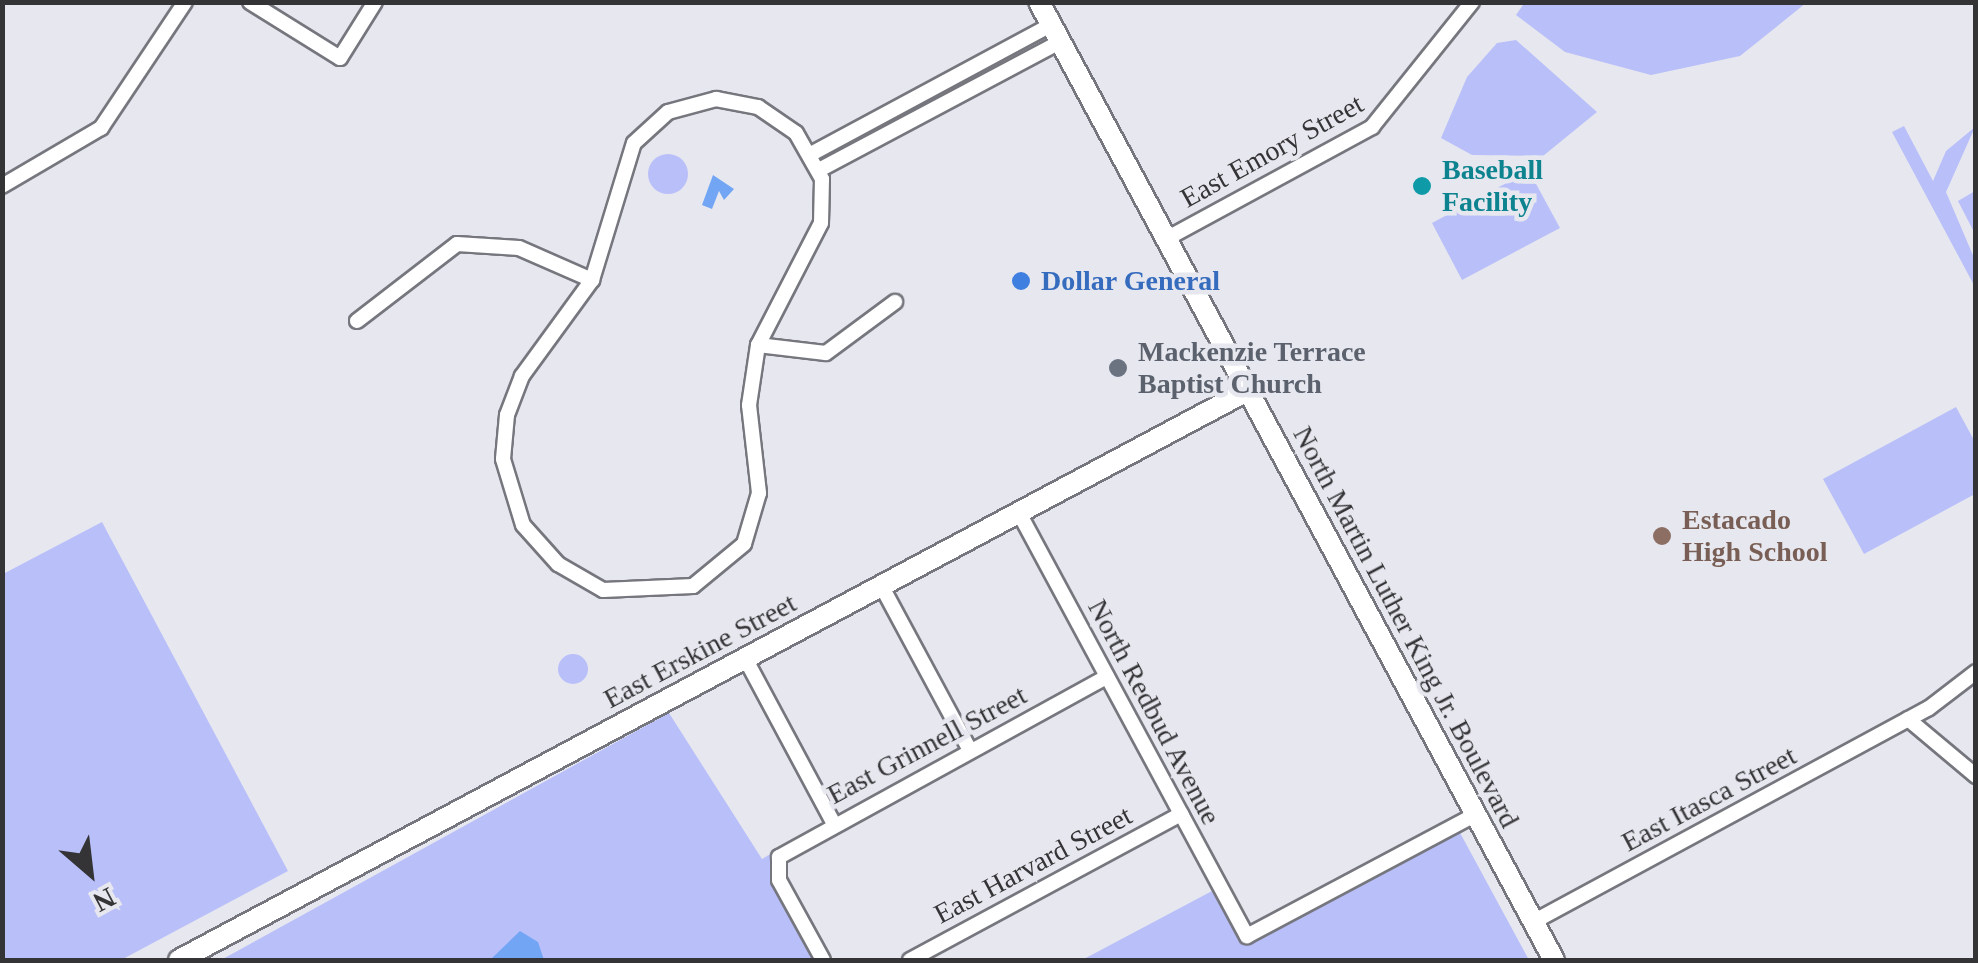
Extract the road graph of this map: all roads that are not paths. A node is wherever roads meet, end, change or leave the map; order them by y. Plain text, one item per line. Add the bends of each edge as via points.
1 (184, 2) edge
2 (250, 2) edge
3 (376, 2) edge
4 (1039, 2) edge
5 (1472, 2) edge
6 (1056, 33) junction
7 (811, 154) junction
8 (820, 170) junction
9 (2, 186) edge
10 (1164, 240) junction
11 (592, 280) junction
12 (895, 302) dead end
13 (358, 322) dead end
14 (758, 345) junction
15 (1248, 391) junction
16 (1018, 511) junction
17 (882, 585) junction
18 (744, 658) junction
19 (1976, 672) edge
20 (1107, 677) junction
21 (1908, 720) junction
22 (970, 750) junction
23 (1976, 776) edge
24 (1181, 814) junction
25 (1476, 815) junction
26 (834, 824) junction
27 (1533, 922) junction
28 (179, 960) edge
29 (824, 960) edge
30 (910, 960) edge
31 (1554, 960) edge

1 - 9 street via 100,128
2 - 3 street via 340,58
4 - 6 street, North Martin Luther King Jr. Boulevard
5 - 10 street, East Emory Street via 1372,127
6 - 7 street
6 - 8 street
6 - 10 street, North Martin Luther King Jr. Boulevard
7 - 8 street
7 - 11 street via 784,121 746,102 704,99 668,112 626,157
8 - 14 street via 816,238
10 - 15 street, North Martin Luther King Jr. Boulevard
11 - 13 street via 519,248 457,244
11 - 14 street via 522,376 503,460 534,541 603,590 693,586 744,544 759,492 748,404
12 - 14 street via 826,354
15 - 16 street, East Erskine Street
15 - 25 street, North Martin Luther King Jr. Boulevard
16 - 17 street, East Erskine Street
16 - 20 street, North Redbud Avenue
17 - 18 street, East Erskine Street
17 - 22 street
18 - 26 street
18 - 28 street, East Erskine Street
19 - 21 street
20 - 22 street, East Grinnell Street
20 - 24 street, North Redbud Avenue
21 - 23 street
21 - 27 street, East Itasca Street
22 - 26 street, East Grinnell Street
24 - 25 street, North Redbud Avenue via 1248,936
24 - 30 street, East Harvard Street
25 - 27 street, North Martin Luther King Jr. Boulevard
26 - 29 street, East Grinnell Street via 776,863
27 - 31 street, North Martin Luther King Jr. Boulevard

